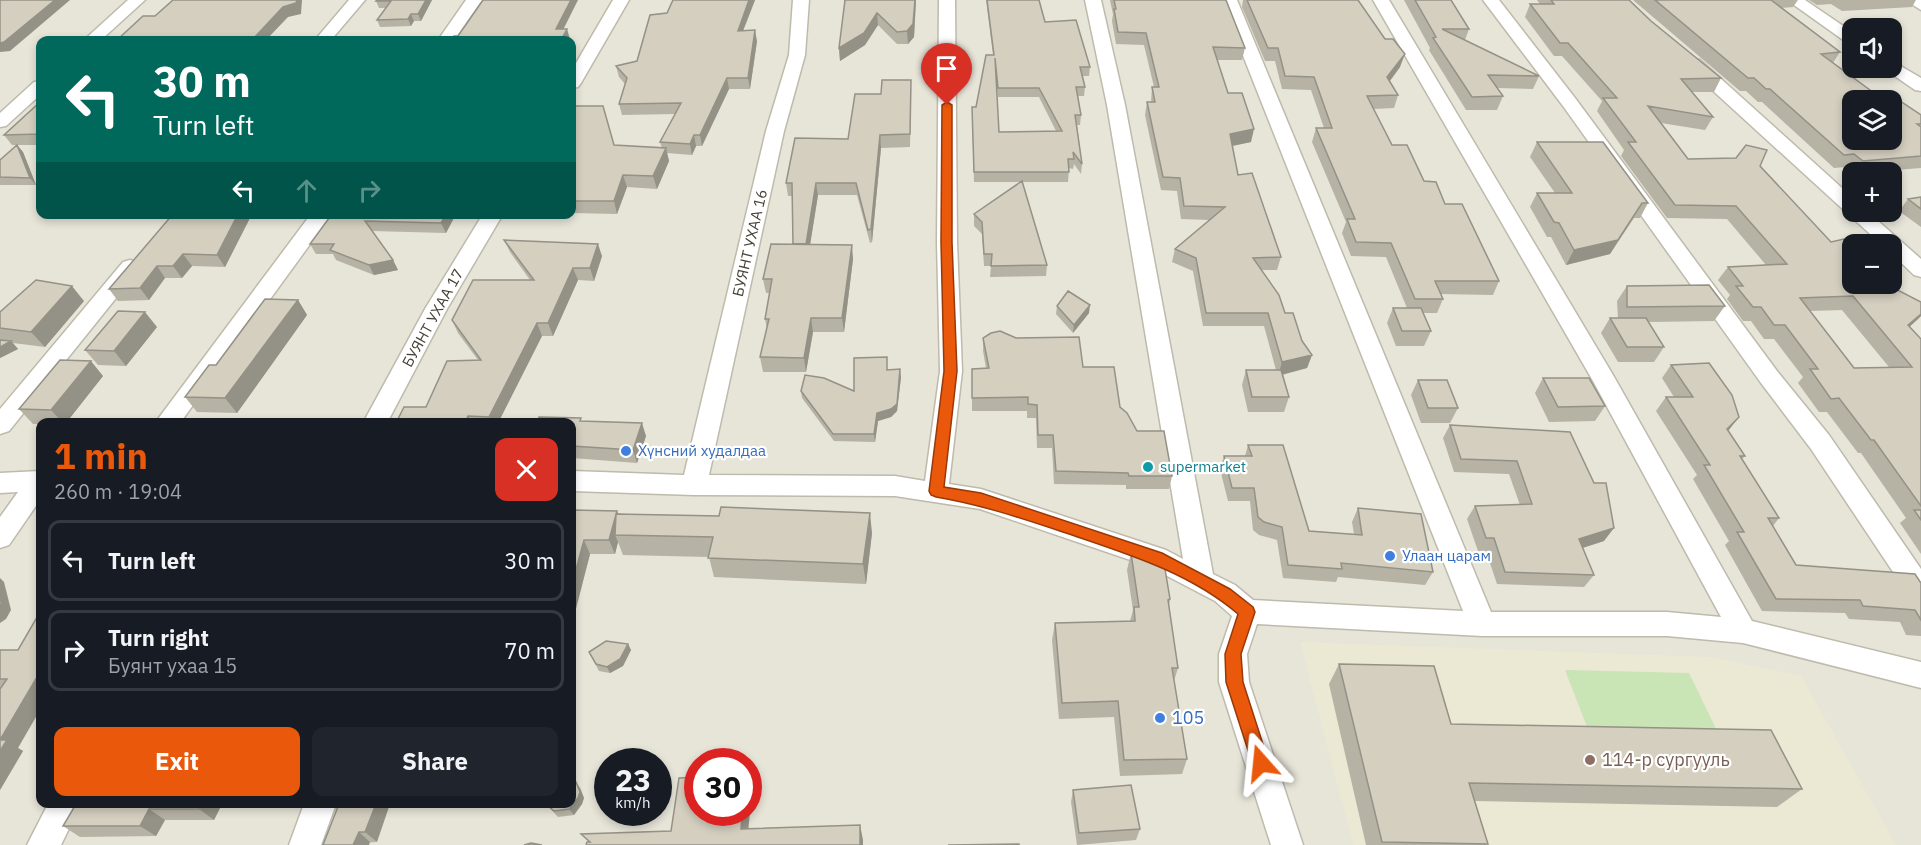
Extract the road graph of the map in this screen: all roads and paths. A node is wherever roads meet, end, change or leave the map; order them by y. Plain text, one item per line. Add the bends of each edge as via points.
1 (137, 0) edge
2 (357, 0) edge
3 (474, 0) edge
4 (621, 0) edge
5 (801, 0) edge
6 (947, 0) edge
7 (1093, 0) edge
8 (1229, 0) edge
9 (1381, 0) edge
10 (1491, 0) edge
11 (1795, 0) edge
12 (1912, 0) edge
13 (1921, 5) edge
14 (1842, 32) edge
15 (96, 36) edge
16 (326, 36) edge
17 (449, 36) edge
18 (1679, 52) edge
19 (1902, 73) edge
20 (576, 76) edge
21 (1921, 86) edge
22 (36, 90) edge
23 (0, 122) edge
24 (1842, 198) edge
25 (318, 219) edge
26 (490, 219) edge
27 (1868, 222) edge
28 (145, 249) edge
29 (1921, 270) edge
30 (171, 418) edge
31 (378, 418) edge
32 (0, 425) edge
33 (36, 481) edge
34 (576, 481) edge
35 (0, 483) edge
36 (694, 486) junction
37 (36, 487) edge
38 (936, 491) junction
39 (0, 537) edge
40 (1200, 579) junction
41 (1921, 591) edge
42 (1247, 612) junction
43 (1482, 624) junction
44 (1743, 631) junction
45 (1921, 675) edge
46 (63, 808) edge
47 (319, 808) edge
48 (43, 845) edge
49 (305, 845) edge
50 (1287, 845) edge

1 - 15 street
2 - 16 street
3 - 17 street
4 - 20 street
5 - 36 street, БУЯНТ УХАА 16 via 797,55 775,131
6 - 38 street via 951,371
7 - 40 street via 1116,105
8 - 43 street
9 - 44 street via 1605,381
10 - 41 street via 1820,442
11 - 14 street
12 - 13 street
18 - 24 street via 1716,81
19 - 21 street
22 - 23 street
25 - 30 street
26 - 31 street, БУЯНТ УХАА 17
27 - 29 street
28 - 32 street
33 - 35 street
34 - 36 street
36 - 38 street via 895,486
37 - 39 street
38 - 40 street via 981,499 1105,540
40 - 42 street
42 - 43 street
42 - 50 street via 1233,654 1234,682
43 - 44 street via 1667,624
44 - 45 street
46 - 48 street
47 - 49 street

